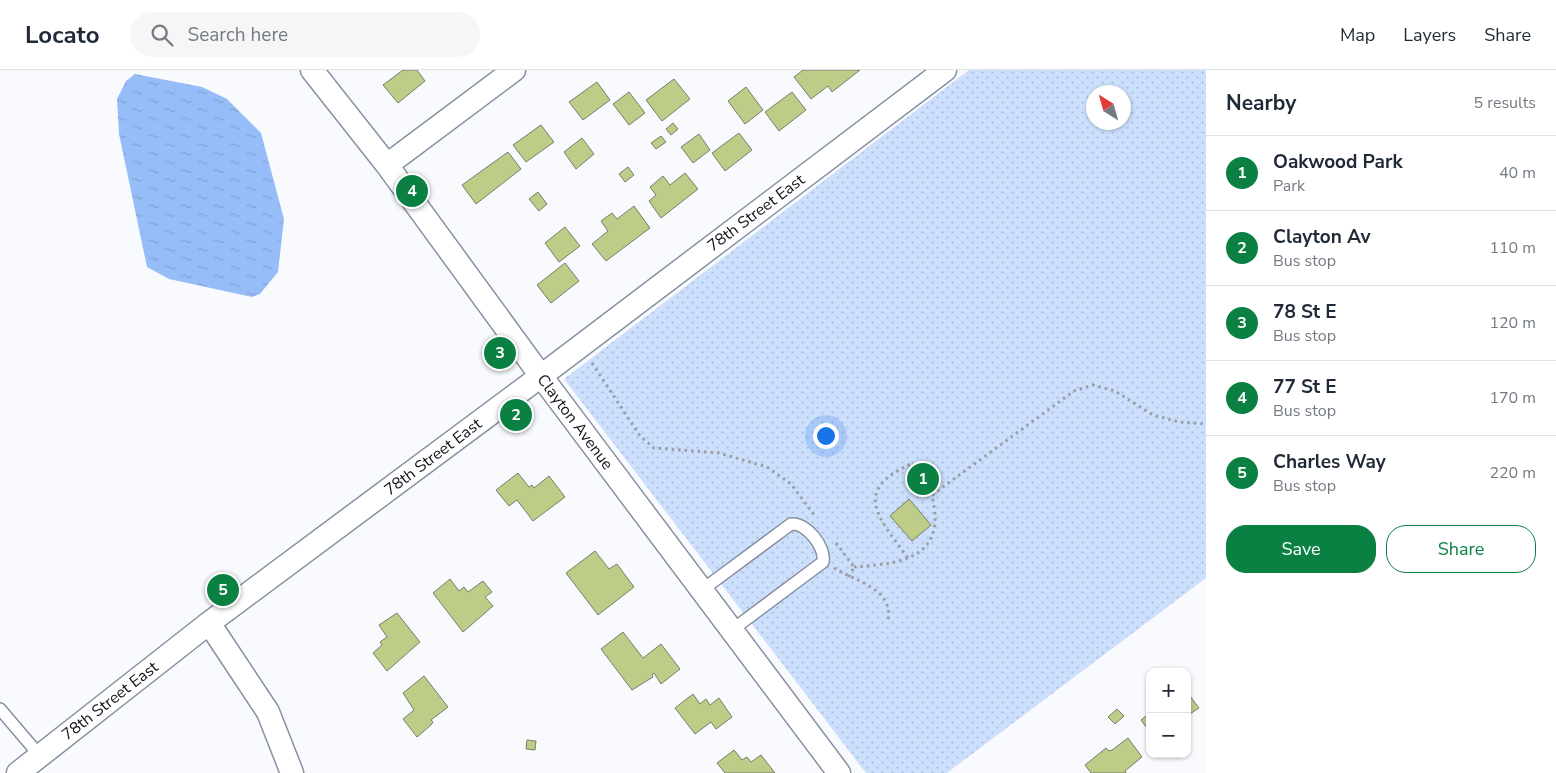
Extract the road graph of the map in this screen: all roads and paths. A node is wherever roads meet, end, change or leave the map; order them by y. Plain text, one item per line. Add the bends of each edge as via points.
1 (312, 70) edge
2 (514, 70) edge
3 (945, 70) edge
4 (387, 165) junction
5 (580, 346) junction
6 (541, 376) junction
7 (1206, 424) edge
8 (932, 495) junction
9 (820, 522) dead end
10 (831, 537) dead end
11 (908, 558) junction
12 (823, 562) junction
13 (854, 567) junction
14 (849, 577) junction
15 (702, 590) junction
16 (888, 620) dead end
17 (209, 623) junction
18 (732, 630) junction
19 (0, 709) edge
20 (34, 766) edge
21 (292, 773) edge
22 (839, 773) edge

1 - 4 street, Clayton Avenue
2 - 4 street
3 - 5 street, 78th Street East
4 - 6 street, Clayton Avenue
5 - 6 street, 78th Street East
5 - 9 path via 640,436 654,448 719,453 767,467 791,484
6 - 15 street, Clayton Avenue
6 - 17 street, 78th Street East
7 - 8 path via 1179,422 1153,415 1114,391 1093,385 1074,391
8 - 11 path via 936,526 932,540
8 - 11 path via 920,471 910,464 879,484 874,501 878,514
10 - 13 path
11 - 13 path via 890,564
12 - 14 path
12 - 15 lane via 822,550 804,526 791,524
12 - 18 lane
13 - 14 path
14 - 16 path via 883,596 890,610
15 - 18 street, Clayton Avenue
17 - 20 street, 78th Street East
17 - 21 street via 268,712
18 - 22 street, Clayton Avenue
19 - 20 lane

